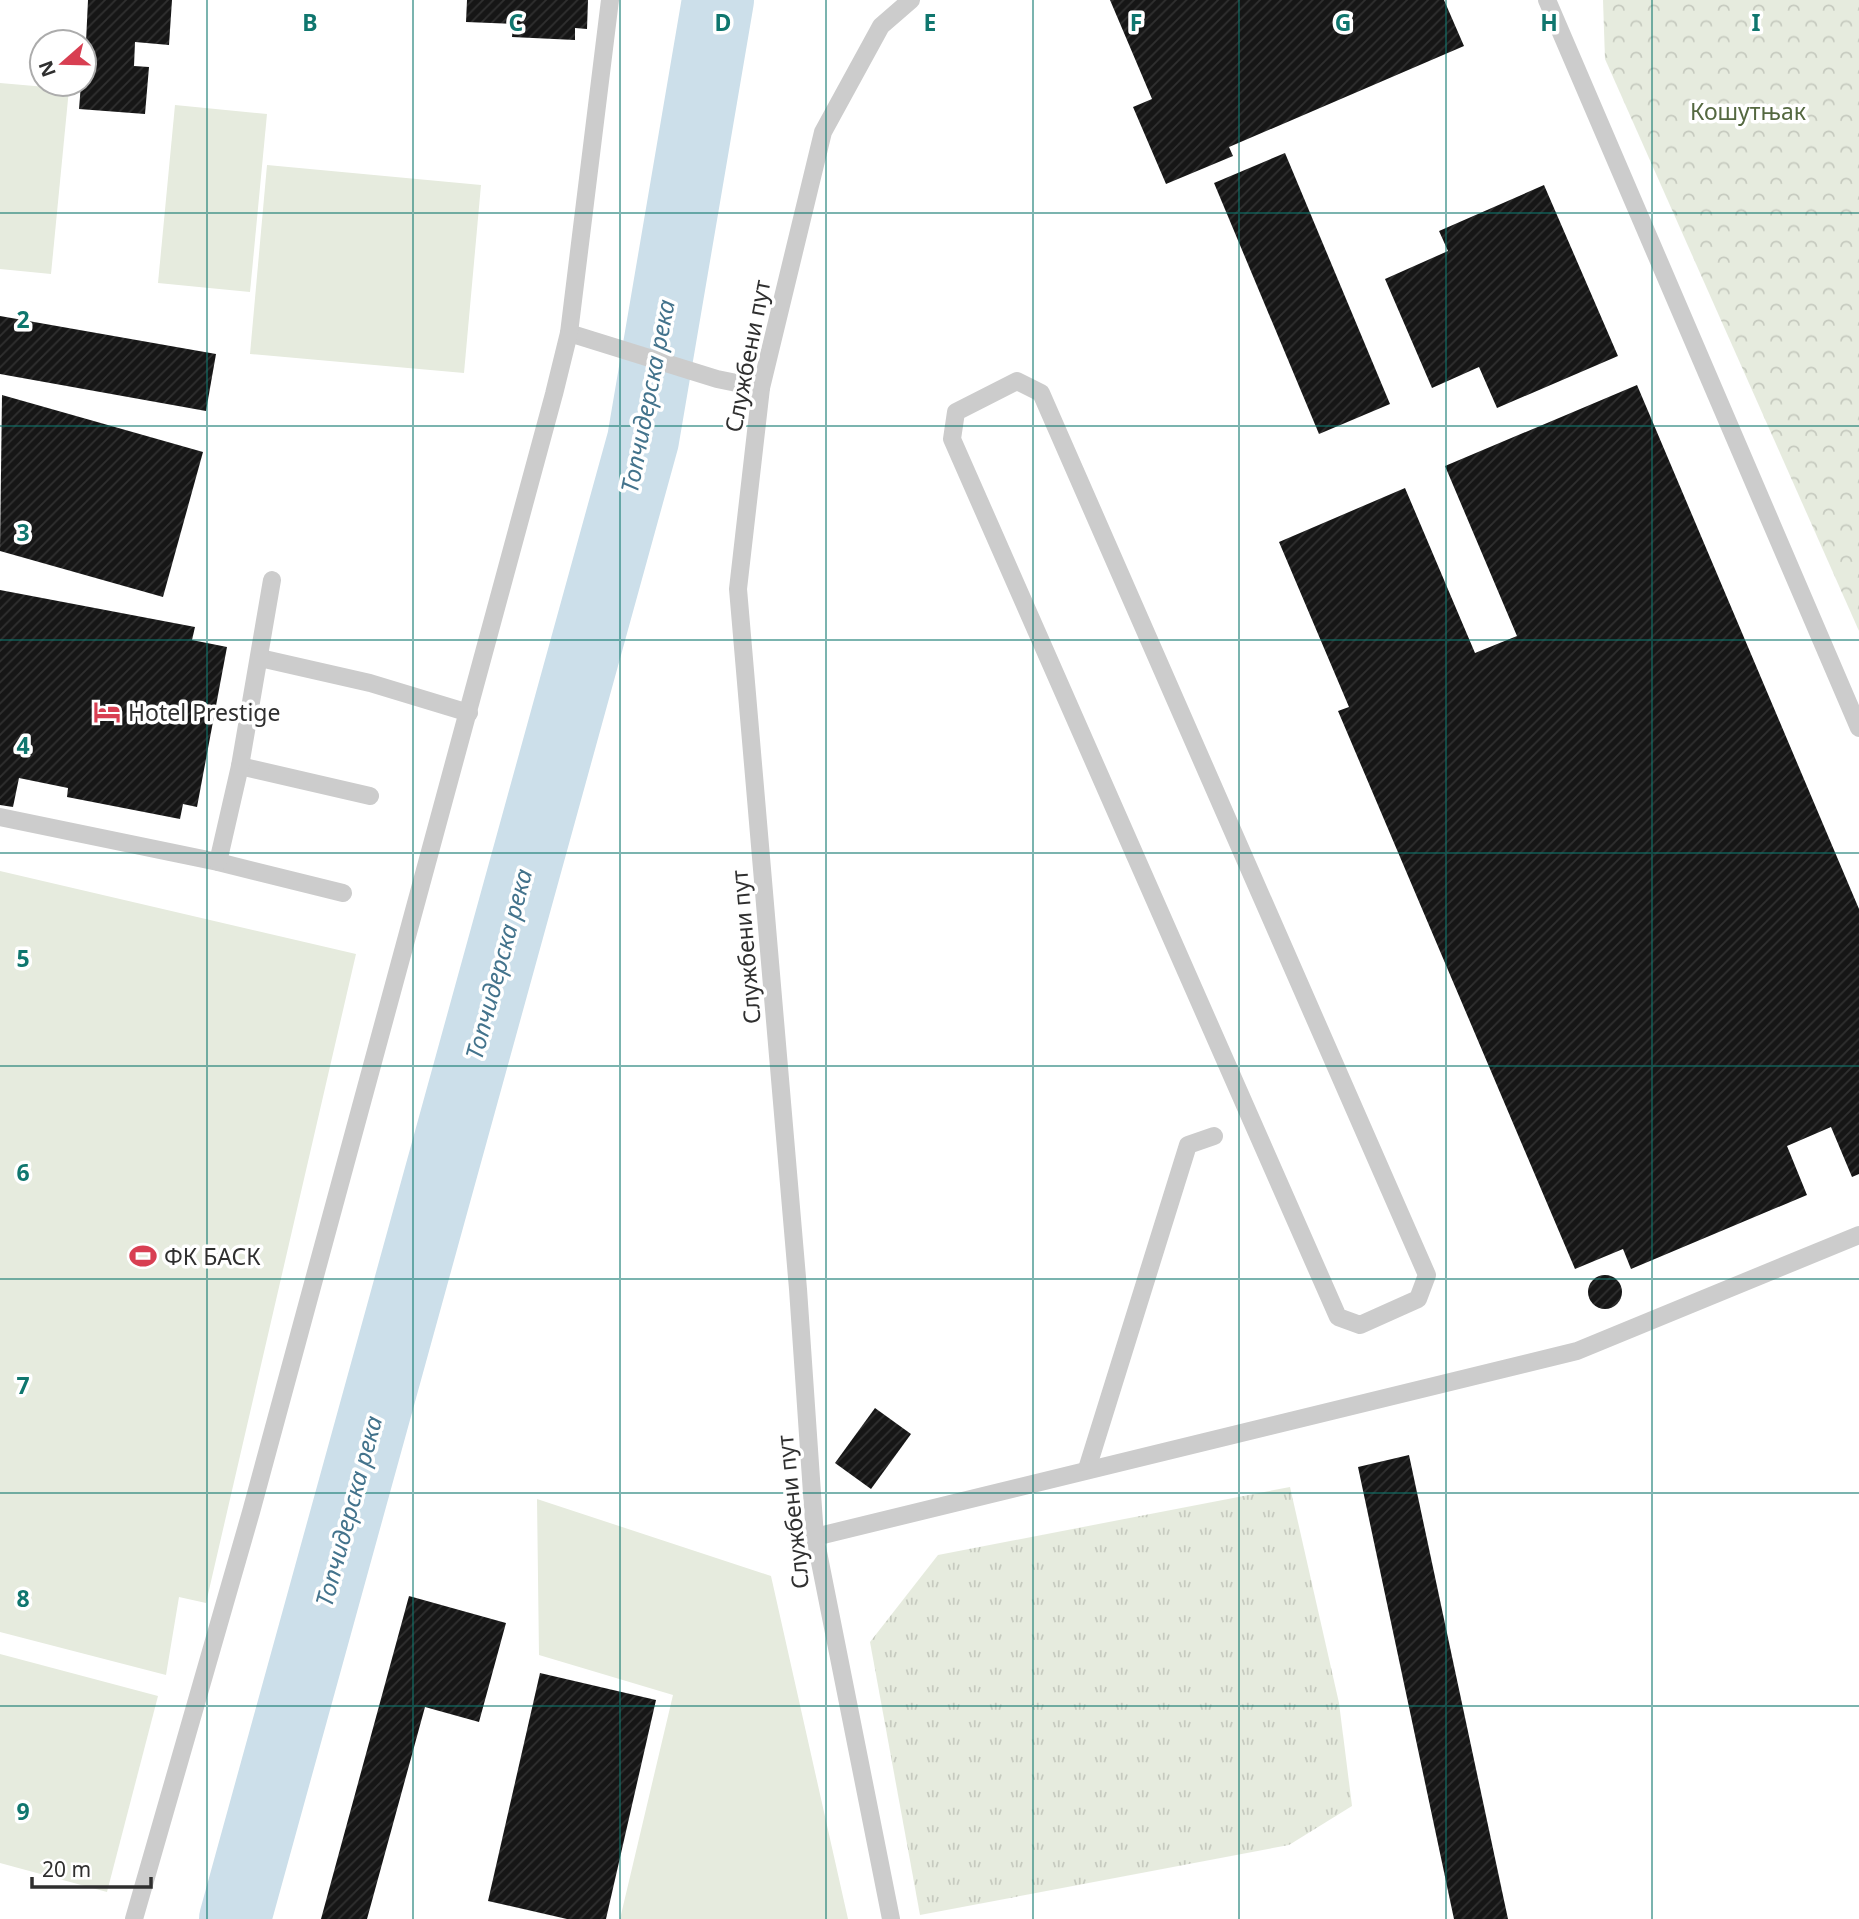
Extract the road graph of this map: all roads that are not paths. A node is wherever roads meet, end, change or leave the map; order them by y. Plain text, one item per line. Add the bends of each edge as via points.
1 (610, 0) edge
2 (911, 0) edge
3 (1547, 0) edge
4 (569, 333) junction
5 (761, 388) junction
6 (272, 580) dead end
7 (260, 658) junction
8 (469, 713) junction
9 (1859, 728) edge
10 (240, 766) junction
11 (370, 796) dead end
12 (0, 817) edge
13 (218, 862) junction
14 (343, 893) dead end
15 (1339, 1078) joint
16 (1214, 1136) dead end
17 (1859, 1235) edge
18 (1087, 1469) junction
19 (815, 1537) junction
20 (134, 1919) edge
21 (891, 1919) edge

1 - 4 lane
2 - 5 lane, Службени пут via 881,26 823,132
3 - 9 lane
4 - 5 lane
4 - 8 lane
5 - 19 lane, Службени пут via 738,589
6 - 7 lane
7 - 8 lane via 370,683
7 - 10 lane
8 - 20 lane
10 - 11 lane
10 - 13 lane
12 - 13 lane
13 - 14 lane
15 - 15 lane via 1041,393 1017,381 956,412 952,439 1338,1317 1360,1325 1418,1299 1427,1275
16 - 18 lane via 1188,1145
17 - 18 lane via 1577,1351
18 - 19 lane
19 - 21 lane, Службени пут

